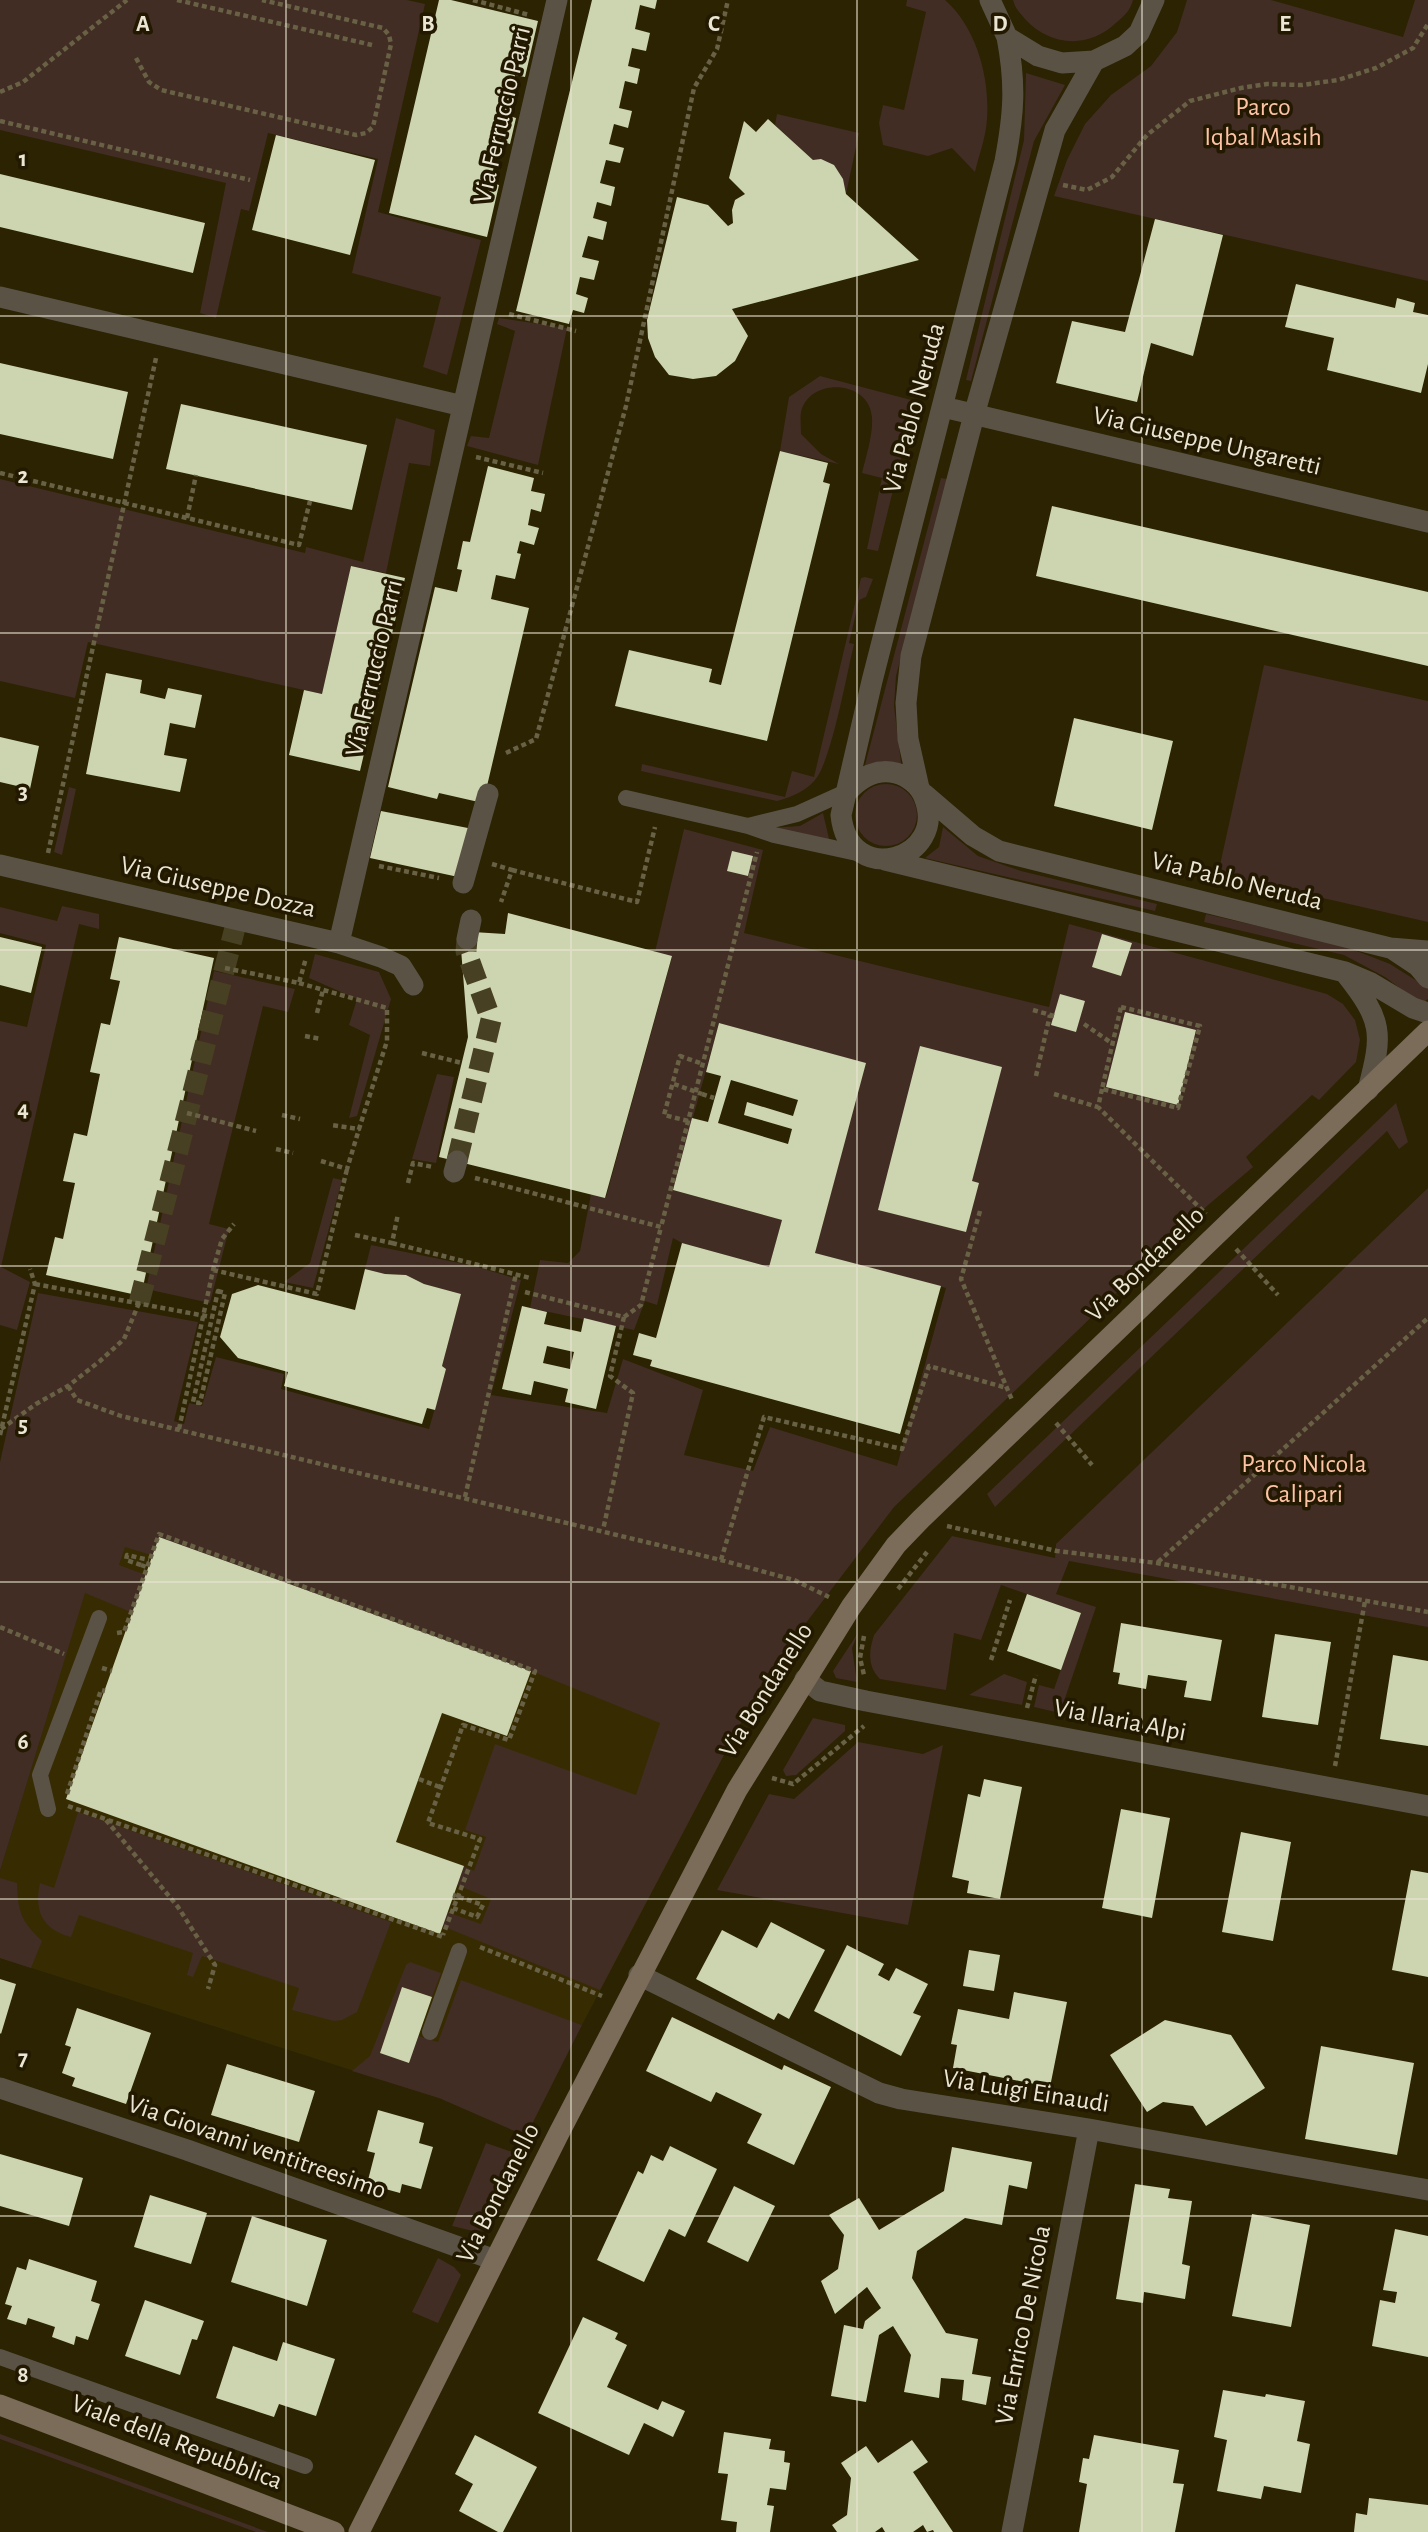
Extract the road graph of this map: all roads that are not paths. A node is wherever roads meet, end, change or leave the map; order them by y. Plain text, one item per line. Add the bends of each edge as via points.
1 (557, 0) edge
2 (990, 0) edge
3 (1154, 0) edge
4 (1007, 37) junction
5 (1094, 61) junction
6 (0, 297) edge
7 (463, 406) junction
8 (943, 407) junction
9 (974, 415) junction
10 (1428, 522) edge
11 (848, 791) junction
12 (921, 791) junction
13 (488, 794) dead end
14 (626, 798) dead end
15 (748, 826) junction
16 (874, 858) junction
17 (0, 865) edge
18 (463, 883) road end
19 (1190, 898) junction
20 (1182, 932) junction
21 (339, 943) junction
22 (1390, 947) junction
23 (1428, 951) edge
24 (1345, 972) junction
25 (1428, 978) edge
26 (413, 985) dead end
27 (1428, 1013) edge
28 (1428, 1031) edge
29 (1368, 1090) junction
30 (99, 1618) dead end
31 (805, 1679) junction
32 (1428, 1806) edge
33 (48, 1809) dead end
34 (466, 1948) road end
35 (639, 1975) junction
36 (430, 2032) dead end
37 (0, 2088) edge
38 (1088, 2129) junction
39 (1428, 2190) edge
40 (495, 2260) junction
41 (0, 2357) edge
42 (0, 2405) edge
43 (305, 2466) dead end
44 (334, 2532) edge
45 (359, 2532) edge
46 (1012, 2532) edge

1 - 7 street, Via Ferruccio Parri
2 - 4 street, Via Pablo Neruda
3 - 5 street via 1139,33 1125,46
4 - 5 street via 1062,64
4 - 8 street, Via Pablo Neruda via 1014,74 1013,117
5 - 9 street via 1055,130
6 - 7 street
7 - 21 street, Via Ferruccio Parri
8 - 9 street, Via Giuseppe Ungaretti
8 - 11 street, Via Pablo Neruda
9 - 10 street, Via Giuseppe Ungaretti
9 - 12 street via 907,676 908,739
11 - 12 street via 857,781 883,771 909,778
11 - 15 lane via 797,814
11 - 16 street via 842,802 842,827 855,848
12 - 16 street via 929,820 918,844 896,858
12 - 19 street, Via Pablo Neruda via 972,836 999,850
13 - 18 street
14 - 15 lane
15 - 16 lane
16 - 20 street
17 - 21 street, Via Giuseppe Dozza
19 - 20 street
19 - 22 street, Via Pablo Neruda
20 - 24 street
21 - 26 street, Via Giuseppe Dozza via 401,966
22 - 23 street, Via Pablo Neruda
22 - 25 street, Via Pablo Neruda
24 - 27 street
24 - 29 street via 1378,1027
28 - 29 street, Via Bondanello
29 - 31 street, Via Bondanello via 896,1545
30 - 33 lane via 40,1775
31 - 32 street, Via Ilaria Alpi via 820,1690 866,1701
31 - 35 street, Via Bondanello via 737,1790
34 - 36 lane
35 - 38 street, Via Luigi Einaudi via 879,2093
35 - 40 street, Via Bondanello
37 - 40 street, Via Giovanni ventitreesimo
38 - 39 street, Via Luigi Einaudi
38 - 46 street, Via Enrico De Nicola
40 - 45 street, Via Bondanello
41 - 43 lane, Viale della Repubblica
42 - 44 street, Viale della Repubblica

